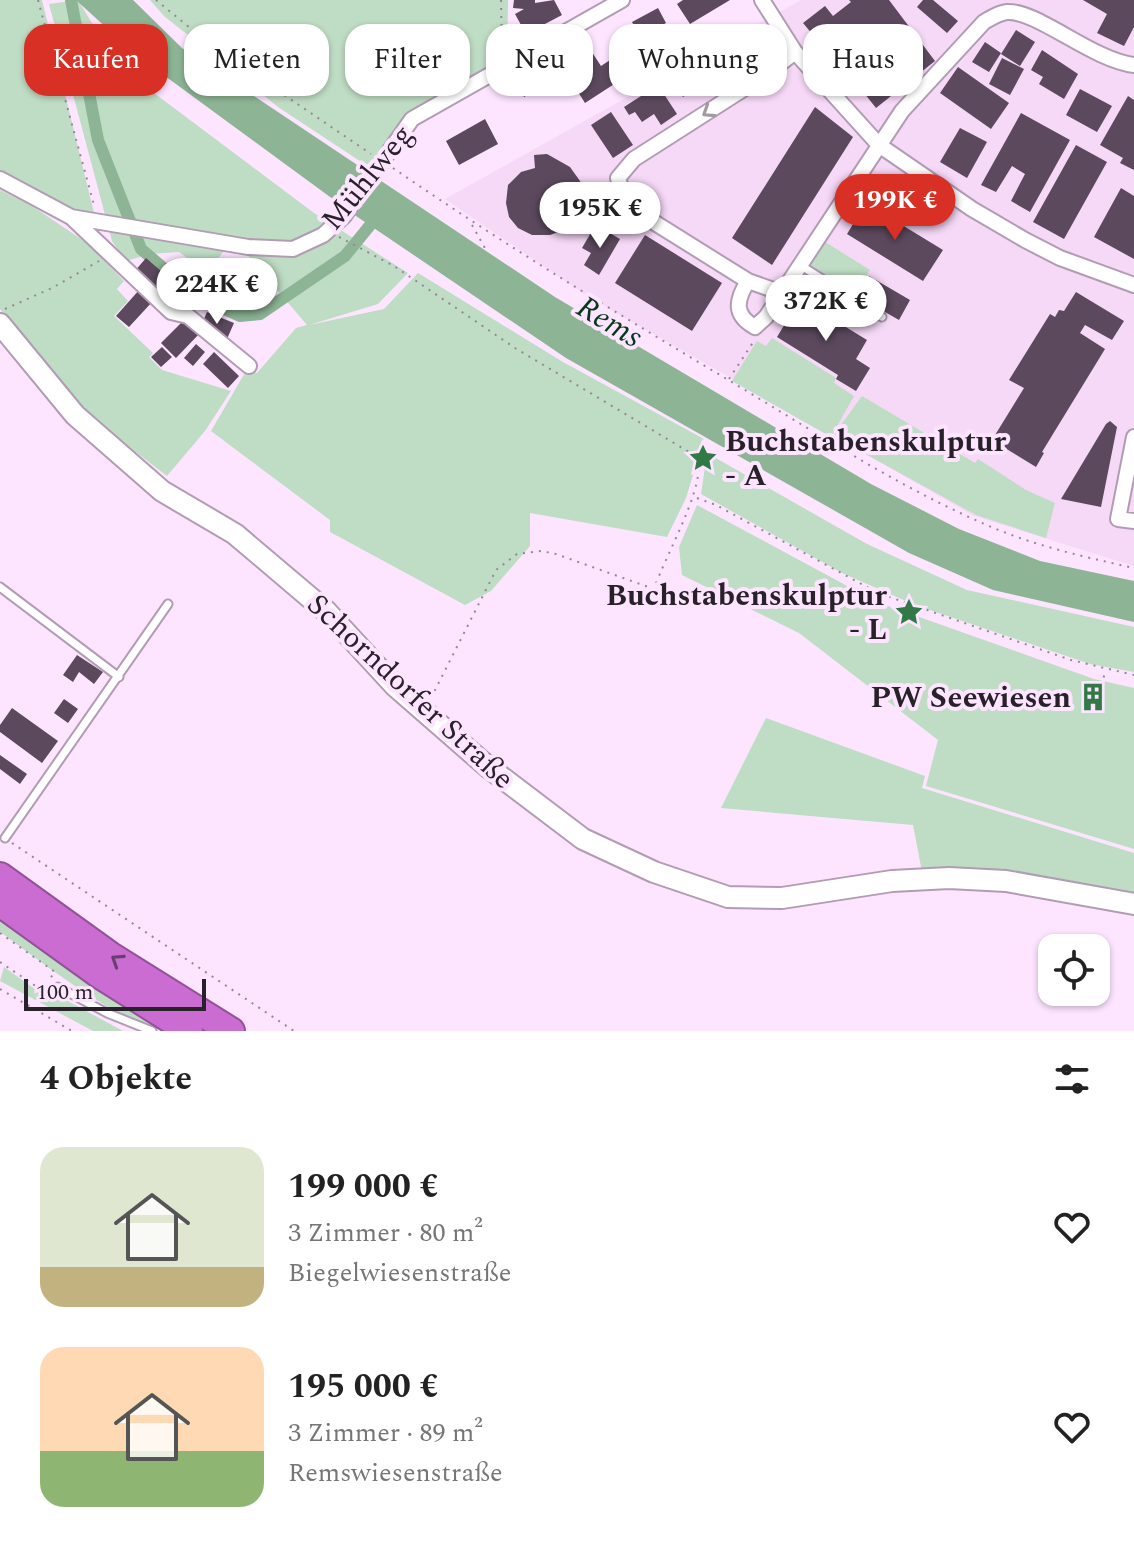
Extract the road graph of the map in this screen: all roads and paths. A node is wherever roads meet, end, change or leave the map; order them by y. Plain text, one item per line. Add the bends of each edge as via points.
1 (38, 0) edge
2 (156, 0) edge
3 (501, 0) edge
4 (622, 0) edge
5 (762, 0) edge
6 (185, 24) edge
7 (500, 24) edge
8 (580, 24) edge
9 (795, 52) junction
10 (1134, 65) edge
11 (486, 77) edge
12 (284, 96) edge
13 (879, 145) junction
14 (378, 166) junction
15 (0, 179) edge
16 (71, 217) junction
17 (99, 223) junction
18 (472, 224) junction
19 (335, 234) dead end
20 (485, 248) dead end
21 (109, 252) junction
22 (800, 265) junction
23 (748, 281) junction
24 (1134, 285) edge
25 (782, 293) junction
26 (0, 311) edge
27 (882, 317) dead end
28 (0, 324) edge
29 (755, 327) junction
30 (249, 366) dead end
31 (728, 380) junction
32 (1134, 437) edge
33 (1132, 465) edge
34 (696, 498) junction
35 (1134, 521) edge
36 (1134, 568) edge
37 (0, 587) edge
38 (168, 604) dead end
39 (1105, 670) junction
40 (1134, 675) edge
41 (119, 677) junction
42 (1099, 701) dead end
43 (424, 711) junction
44 (5, 838) joint
45 (0, 876) edge
46 (0, 903) edge
47 (1134, 904) edge
48 (0, 933) edge
49 (0, 962) edge
50 (48, 981) dead end
51 (57, 986) joint
52 (0, 989) edge
53 (72, 1031) edge
54 (152, 1031) edge
55 (189, 1031) edge
56 (231, 1031) edge
57 (294, 1031) edge

1 - 17 path
2 - 6 path
3 - 7 path
4 - 8 street, Mühlweg
5 - 9 street
9 - 13 street
9 -> 23 street via 634,159 618,178 625,200 636,211
10 - 13 street via 1101,57 1024,14 995,15 902,111
11 - 14 street, Mühlweg via 412,119
12 - 14 path
13 - 22 street
13 - 24 street via 1025,240
14 - 17 street, Mühlweg via 329,231 293,249
14 - 18 path
15 - 16 street, Mühlweg
16 - 17 street, Mühlweg
16 - 21 street
18 - 20 path
18 - 31 path
19 - 34 path via 689,452 699,463
21 - 26 path via 77,275
21 - 30 street via 171,312 188,316
22 - 25 street
22 - 27 lane
23 - 25 street
23 - 29 street via 737,307 745,322
25 - 29 street
28 - 43 main road, Schorndorfer Straße via 75,415 162,491 235,534 327,612
29 - 31 path via 754,340
31 - 36 path via 829,444 991,527 1039,545
32 - 33 street
33 - 35 street via 1118,519
34 - 39 path via 878,593
34 - 43 path via 654,589 541,551 506,561 496,570
37 - 41 lane
38 - 41 lane
39 - 40 path
39 - 42 path
41 - 44 lane
43 - 47 main road, Schorndorfer Straße via 583,839 654,872 728,897 782,898 949,878 1006,881
44 - 57 path
56 -> 45 highway via 111,956
46 - 55 highway
48 - 50 path via 55,972
49 - 51 path via 49,995
51 - 54 lane
52 - 53 path

